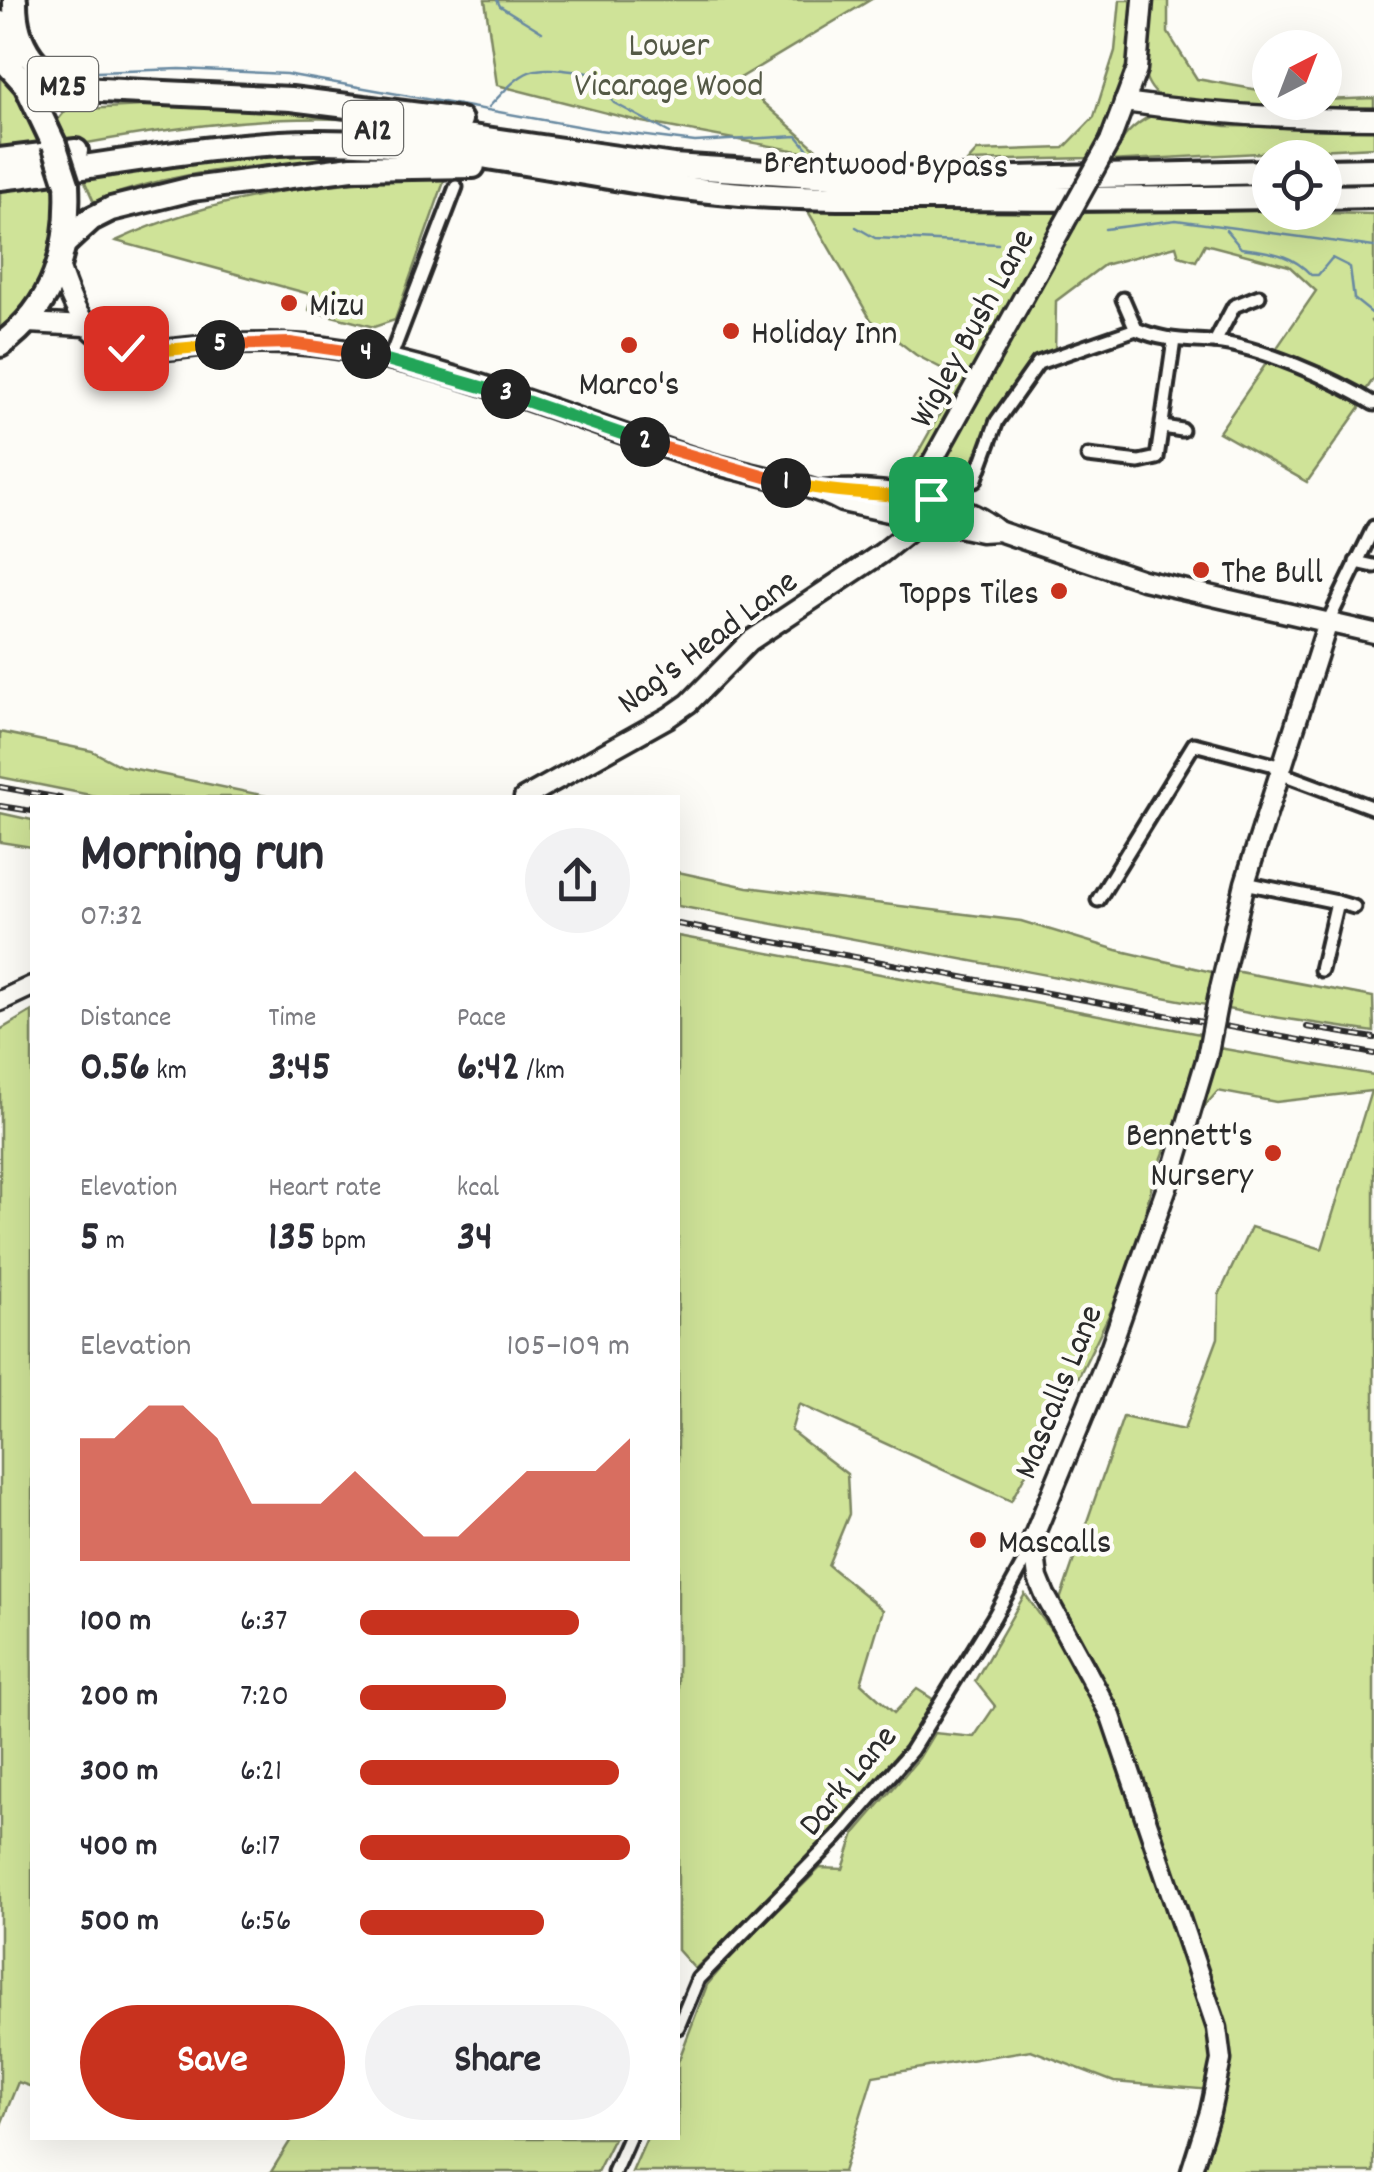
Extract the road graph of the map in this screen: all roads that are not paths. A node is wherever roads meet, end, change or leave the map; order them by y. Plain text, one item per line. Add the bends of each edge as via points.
1 (1, 0) edge
2 (15, 0) edge
3 (1143, 0) edge
4 (0, 20) edge
5 (12, 68) edge
6 (166, 94) junction
7 (1124, 102) junction
8 (1374, 119) edge
9 (503, 158) junction
10 (0, 160) edge
11 (673, 166) junction
12 (1374, 170) edge
13 (1342, 171) edge
14 (1252, 172) edge
15 (0, 178) edge
16 (456, 187) dead end
17 (1374, 196) edge
18 (1342, 197) edge
19 (1252, 198) edge
20 (61, 255) junction
21 (1260, 296) dead end
22 (1123, 300) dead end
23 (85, 326) junction
24 (1136, 329) junction
25 (15, 333) edge
26 (1174, 340) junction
27 (1214, 342) junction
28 (390, 360) junction
29 (0, 366) edge
30 (1374, 404) edge
31 (1163, 427) junction
32 (1182, 430) dead end
33 (1088, 456) dead end
34 (975, 480) dead end
35 (822, 491) junction
36 (918, 498) junction
37 (913, 517) junction
38 (1374, 526) edge
39 (998, 531) junction
40 (1356, 562) junction
41 (1374, 566) edge
42 (1328, 622) junction
43 (1374, 633) edge
44 (1281, 770) junction
45 (530, 795) edge
46 (1374, 808) edge
47 (1245, 883) junction
48 (1098, 900) dead end
49 (1337, 902) junction
50 (1354, 906) dead end
51 (1321, 970) dead end
52 (30, 987) edge
53 (0, 1002) edge
54 (1032, 1547) junction
55 (1038, 1578) junction
56 (1015, 1580) junction
57 (680, 2022) edge
58 (628, 2140) edge
59 (614, 2172) edge
60 (1191, 2172) edge

1 - 4 highway, M25
2 - 6 highway, M25 via 22,43 52,78 89,91
3 - 7 street via 1136,69
4 - 5 highway, M25
5 - 6 highway, A12 via 78,101
5 - 20 highway, bridge via 54,144 67,184
6 - 11 highway, A12 via 309,101 463,121
7 - 8 street via 1206,114
7 - 36 street, Wigley Bush Lane, bridge via 1110,141 925,474
9 - 15 highway, A12 via 395,144 269,143
9 - 19 highway, Brentwood Bypass / A12 via 760,195
9 - 20 highway, A12 via 475,166 352,168 192,189 111,208 91,219
10 - 11 highway, A12 via 222,132 343,127 472,136
11 - 14 highway, Brentwood Bypass / A12 via 928,180
12 - 13 highway
16 - 28 street
17 - 18 highway
20 - 23 street via 70,298
20 - 25 highway via 46,296
21 - 27 street via 1234,306
22 - 24 street
23 - 25 street
23 - 28 street via 115,346 142,350 290,343
24 - 26 street
24 - 34 street via 1038,363 997,420
25 - 29 highway
26 - 27 street
26 - 31 street
27 - 30 street via 1340,384
28 - 35 street via 703,461
31 - 32 street
31 - 33 street via 1151,462
35 - 36 street
35 - 37 street via 842,502
36 - 37 street, Wigley Bush Lane
36 - 39 street via 984,518
37 - 39 street
37 - 45 street, Nag's Head Lane via 901,539 750,640 689,702
38 - 40 street
39 - 42 street via 1143,580
40 - 41 street
40 - 42 street
42 - 43 street
42 - 44 street, Mascalls Lane
44 - 46 street
44 - 47 street, Mascalls Lane
44 - 48 street via 1194,744
47 - 49 street
47 - 54 street, Mascalls Lane, bridge via 1207,1057 1175,1164
49 - 50 street
49 - 51 street
52 - 53 street
54 - 55 street, Mascalls Lane
54 - 56 street, Dark Lane
55 - 56 street
55 - 60 street, Mascalls Lane via 1111,1716 1217,2028 1220,2060
56 - 57 street, Dark Lane via 911,1751 698,1979
58 - 59 street

